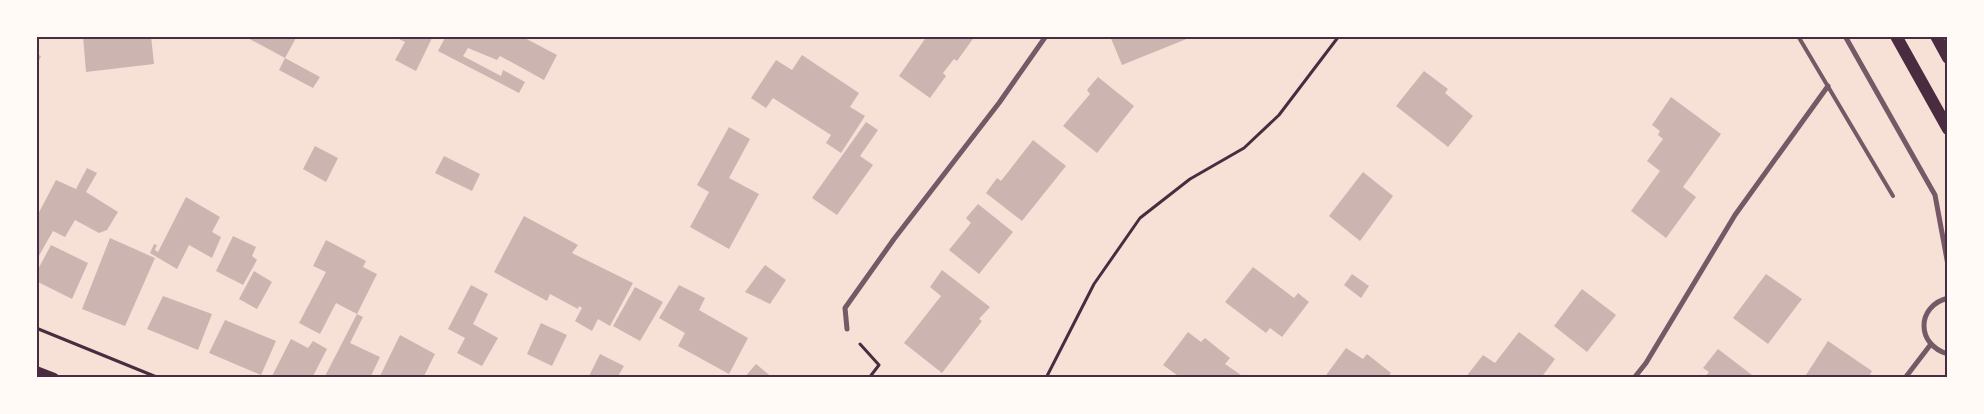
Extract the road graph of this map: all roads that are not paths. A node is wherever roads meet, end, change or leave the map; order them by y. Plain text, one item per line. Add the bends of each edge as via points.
1 (1046, 36) edge
2 (1798, 36) edge
3 (1845, 36) edge
4 (1896, 36) edge
5 (1936, 36) edge
6 (1948, 58) edge
7 (1828, 86) junction
8 (1948, 129) edge
9 (1893, 196) dead end
10 (1948, 265) edge
11 (1948, 298) edge
12 (847, 329) road end
13 (1931, 344) junction
14 (1948, 354) edge
15 (36, 371) edge
16 (54, 378) edge
17 (1634, 378) edge
18 (1905, 378) edge

1 - 12 street via 845,308
2 - 7 lane
3 - 10 street via 1935,196
4 - 8 main road
5 - 6 main road
7 - 9 lane
7 - 17 street via 1735,216
11 - 13 street via 1934,304 1924,319 1926,337
13 - 14 street
13 - 18 street
15 - 16 main road

